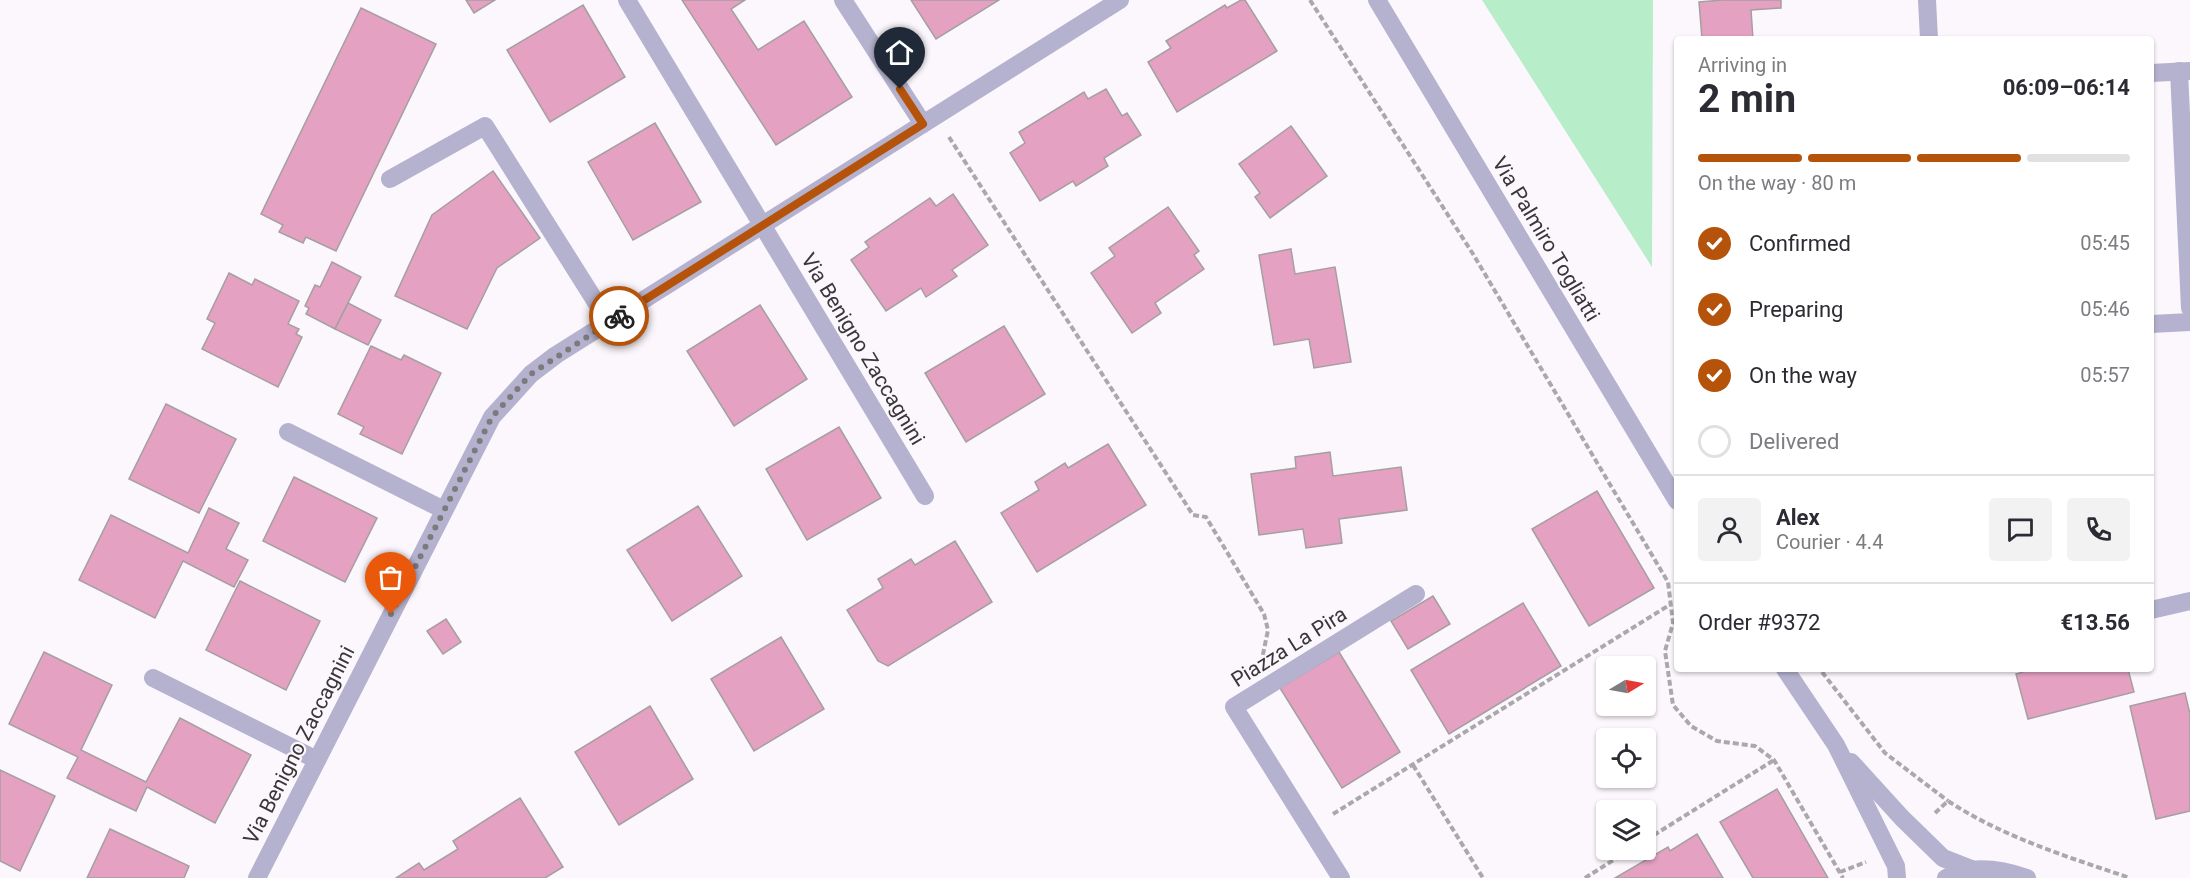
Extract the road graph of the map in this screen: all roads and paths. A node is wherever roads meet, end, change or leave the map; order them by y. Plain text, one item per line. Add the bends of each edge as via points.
1 (627, 0) edge
2 (843, 0) edge
3 (1120, 0) edge
4 (1310, 0) edge
5 (1377, 0) edge
6 (1927, 0) edge
7 (1929, 36) edge
8 (2185, 71) edge
9 (2154, 73) edge
10 (929, 120) junction
11 (390, 179) dead end
12 (763, 225) junction
13 (2190, 308) edge
14 (610, 321) junction
15 (2190, 322) edge
16 (2154, 324) edge
17 (288, 432) dead end
18 (925, 496) dead end
19 (1674, 496) edge
20 (444, 510) junction
21 (1416, 594) dead end
22 (2190, 601) edge
23 (1671, 604) junction
24 (2154, 609) edge
25 (1787, 672) edge
26 (1821, 672) edge
27 (153, 678) dead end
28 (1268, 684) junction
29 (1836, 745) junction
30 (317, 760) junction
31 (1774, 760) junction
32 (1413, 765) junction
33 (1948, 801) dead end
34 (1310, 828) junction
35 (1656, 834) edge
36 (1614, 860) edge
37 (1971, 869) junction
38 (257, 878) edge
39 (1341, 878) edge
40 (1484, 878) edge
41 (1585, 878) edge
42 (1843, 878) edge
43 (1897, 878) edge
44 (1946, 878) edge
45 (2027, 878) edge

1 - 12 street, Via Benigno Zaccagnini
2 - 10 street
3 - 10 street, Via Benigno Zaccagnini
4 - 23 path via 1485,275 1668,582
5 - 19 street, Via Palmiro Togliatti
6 - 7 street
8 - 9 street
8 - 13 street
10 - 12 street, Via Benigno Zaccagnini
10 - 28 path via 1193,515 1206,517 1264,614 1268,630 1261,671
11 - 14 street via 485,126
12 - 14 street, Via Benigno Zaccagnini
12 - 18 street, Via Benigno Zaccagnini
14 - 20 street, Via Benigno Zaccagnini via 531,374 492,417
15 - 16 street
17 - 20 street
20 - 30 street, Via Benigno Zaccagnini
21 - 28 street, Piazza La Pira
22 - 24 street
23 - 31 path via 1673,623 1665,651 1673,705 1691,726 1717,741 1755,746
23 - 32 path
25 - 29 street
26 - 33 path via 1885,753
27 - 30 street
28 - 34 street, Piazza La Pira via 1234,707
29 - 37 street via 1943,858
29 - 43 street via 1896,866
30 - 38 street, Via Benigno Zaccagnini
31 - 35 path
31 - 42 path
32 - 34 path
32 - 40 path
34 - 39 street, Piazza La Pira
36 - 41 path
37 - 44 street
37 - 45 street via 1999,869

